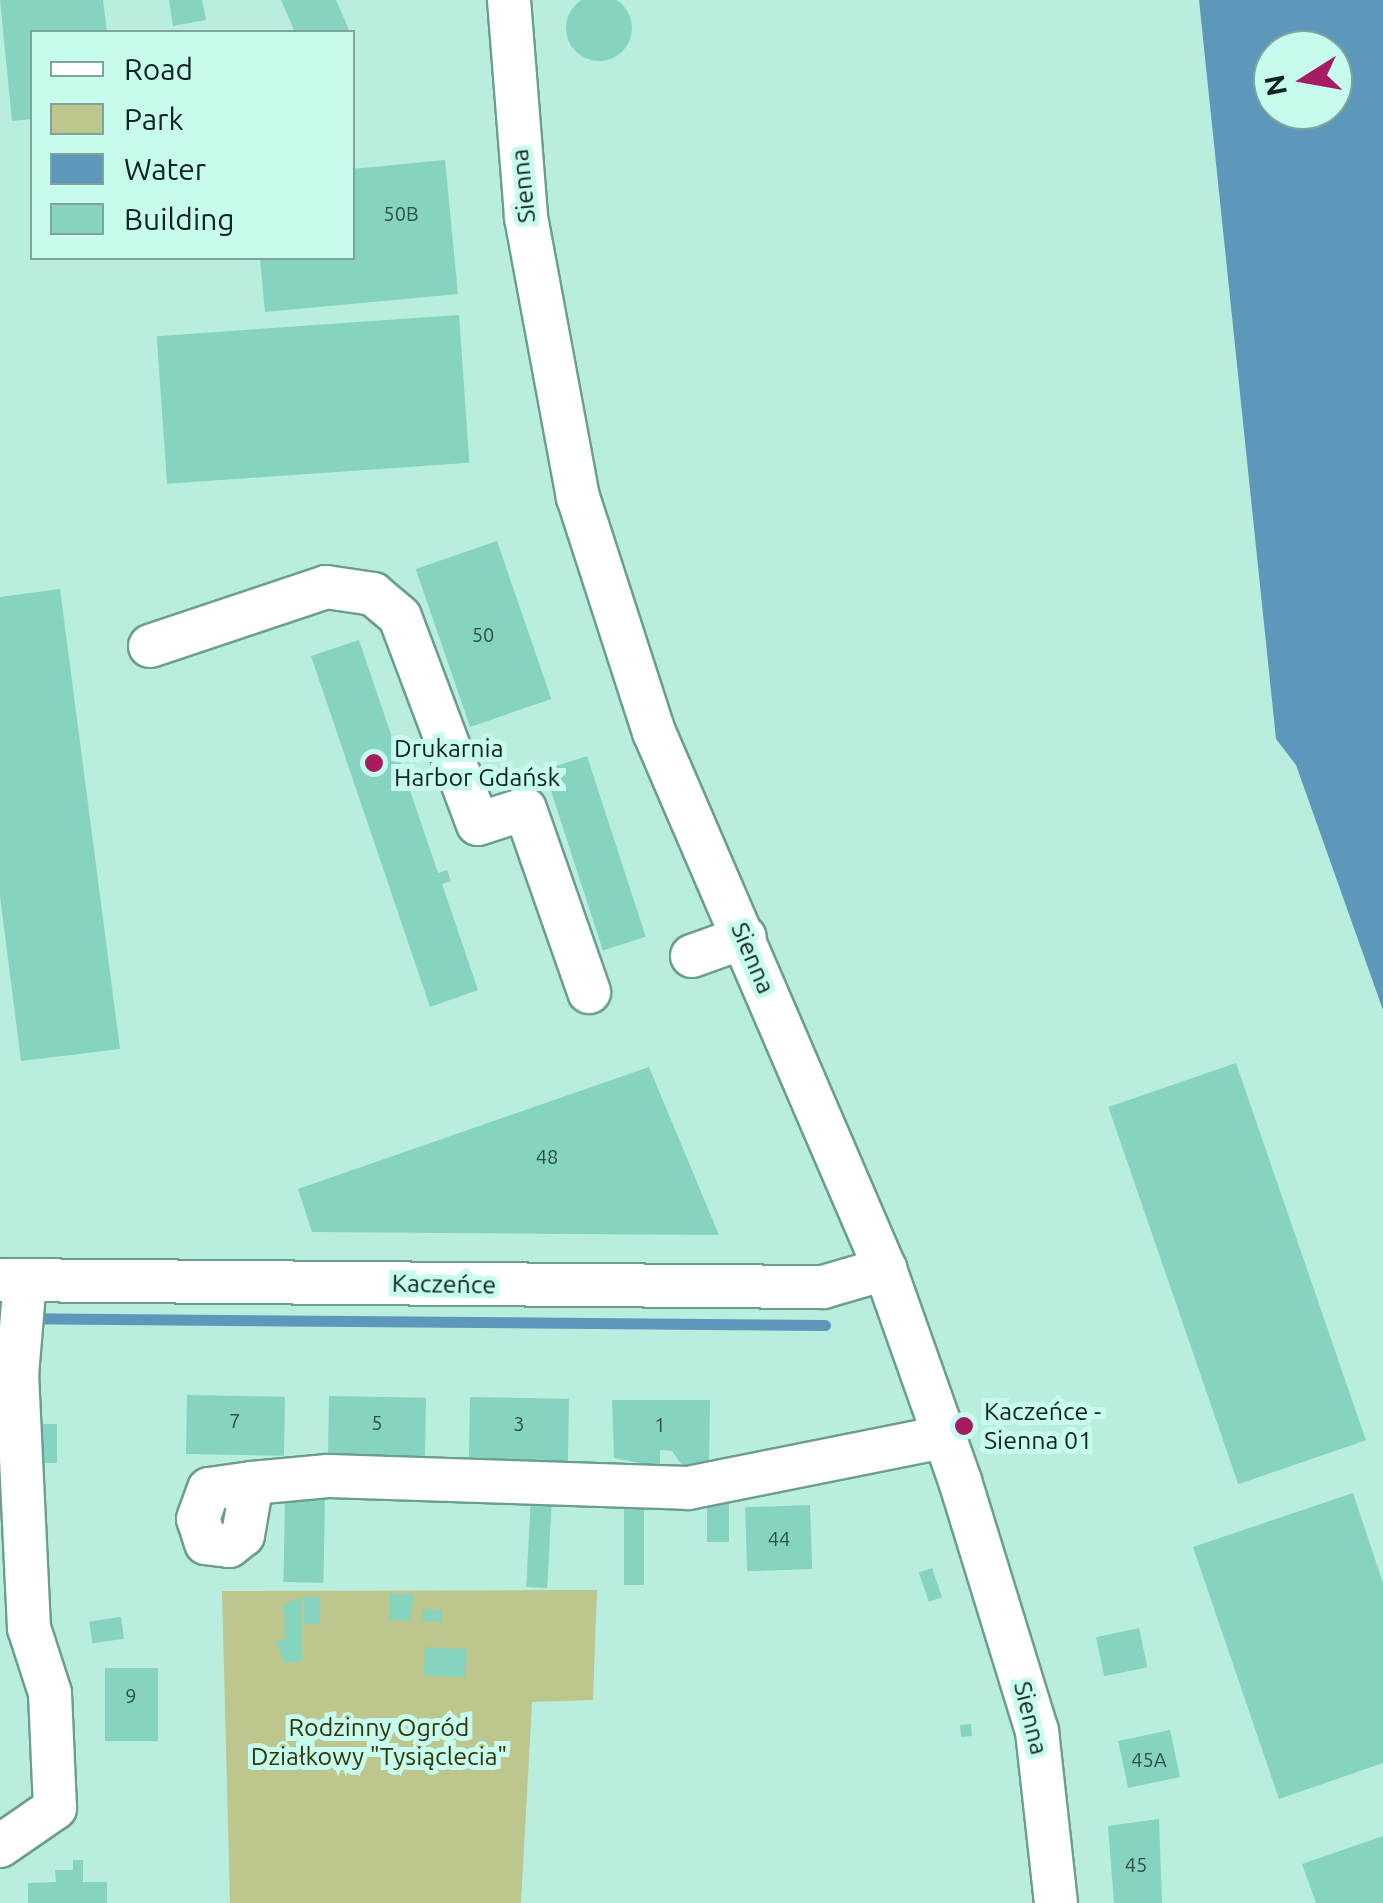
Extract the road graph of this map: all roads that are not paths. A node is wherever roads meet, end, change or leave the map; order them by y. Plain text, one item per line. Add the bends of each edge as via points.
1 (509, 0) edge
2 (150, 646) dead end
3 (745, 937) junction
4 (692, 956) dead end
5 (588, 992) dead end
6 (885, 1270) junction
7 (16, 1286) edge
8 (12, 1368) edge
9 (943, 1437) junction
10 (252, 1483) dead end
11 (0, 1846) edge
12 (1056, 1903) edge

1 - 3 street, Sienna via 526,217 578,497 654,732
2 - 5 street via 326,588 373,594 400,617 478,824 525,809
3 - 4 street
3 - 6 street, Sienna
6 - 7 street, Kaczeńce via 822,1287
6 - 9 street, Sienna
7 - 8 street
8 - 11 street via 29,1628 50,1693 55,1808
9 - 10 street via 688,1488 328,1476
9 - 12 street, Sienna via 1038,1731

